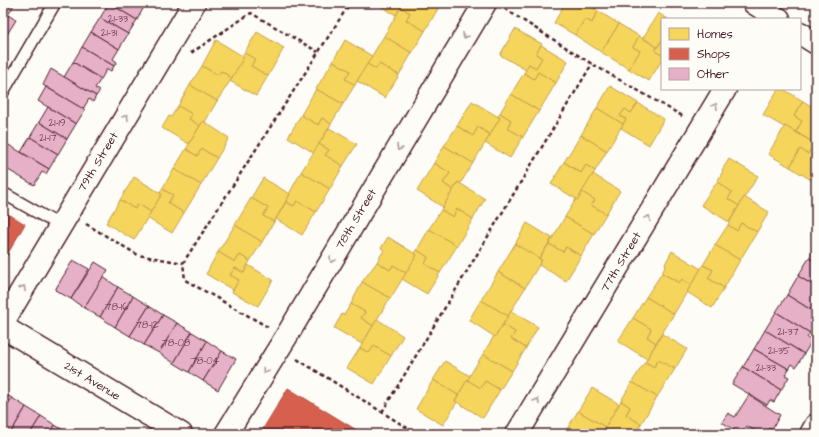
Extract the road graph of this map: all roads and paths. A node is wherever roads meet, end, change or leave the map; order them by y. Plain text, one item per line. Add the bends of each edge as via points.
1 (55, 3) edge
2 (194, 3) edge
3 (350, 3) edge
4 (493, 4) edge
5 (801, 34) edge
6 (170, 43) junction
7 (816, 43) edge
8 (318, 52) junction
9 (592, 64) junction
10 (724, 90) edge
11 (3, 92) edge
12 (702, 127) junction
13 (3, 193) edge
14 (85, 224) dead end
15 (61, 226) junction
16 (183, 263) junction
17 (3, 322) edge
18 (3, 327) edge
19 (283, 343) junction
20 (382, 412) junction
21 (816, 425) edge
22 (181, 434) edge
23 (226, 434) edge
24 (417, 434) edge
25 (517, 434) edge
26 (811, 434) edge

1 - 11 lane
2 - 6 street, 79th Street
3 - 8 path
4 - 9 path
4 -> 19 street, 78th Street
5 - 7 street
6 - 8 path via 189,54 251,13
15 -> 6 street, 79th Street
8 - 16 path
9 - 12 path
9 - 20 path
12 -> 10 street, 77th Street
25 -> 12 street, 77th Street
13 - 15 lane
14 - 16 path via 138,255
17 -> 15 street, 79th Street
16 - 19 path via 185,280
18 - 22 street, 21st Avenue
19 - 20 path
19 -> 23 street, 78th Street
20 - 24 path
21 - 26 street

